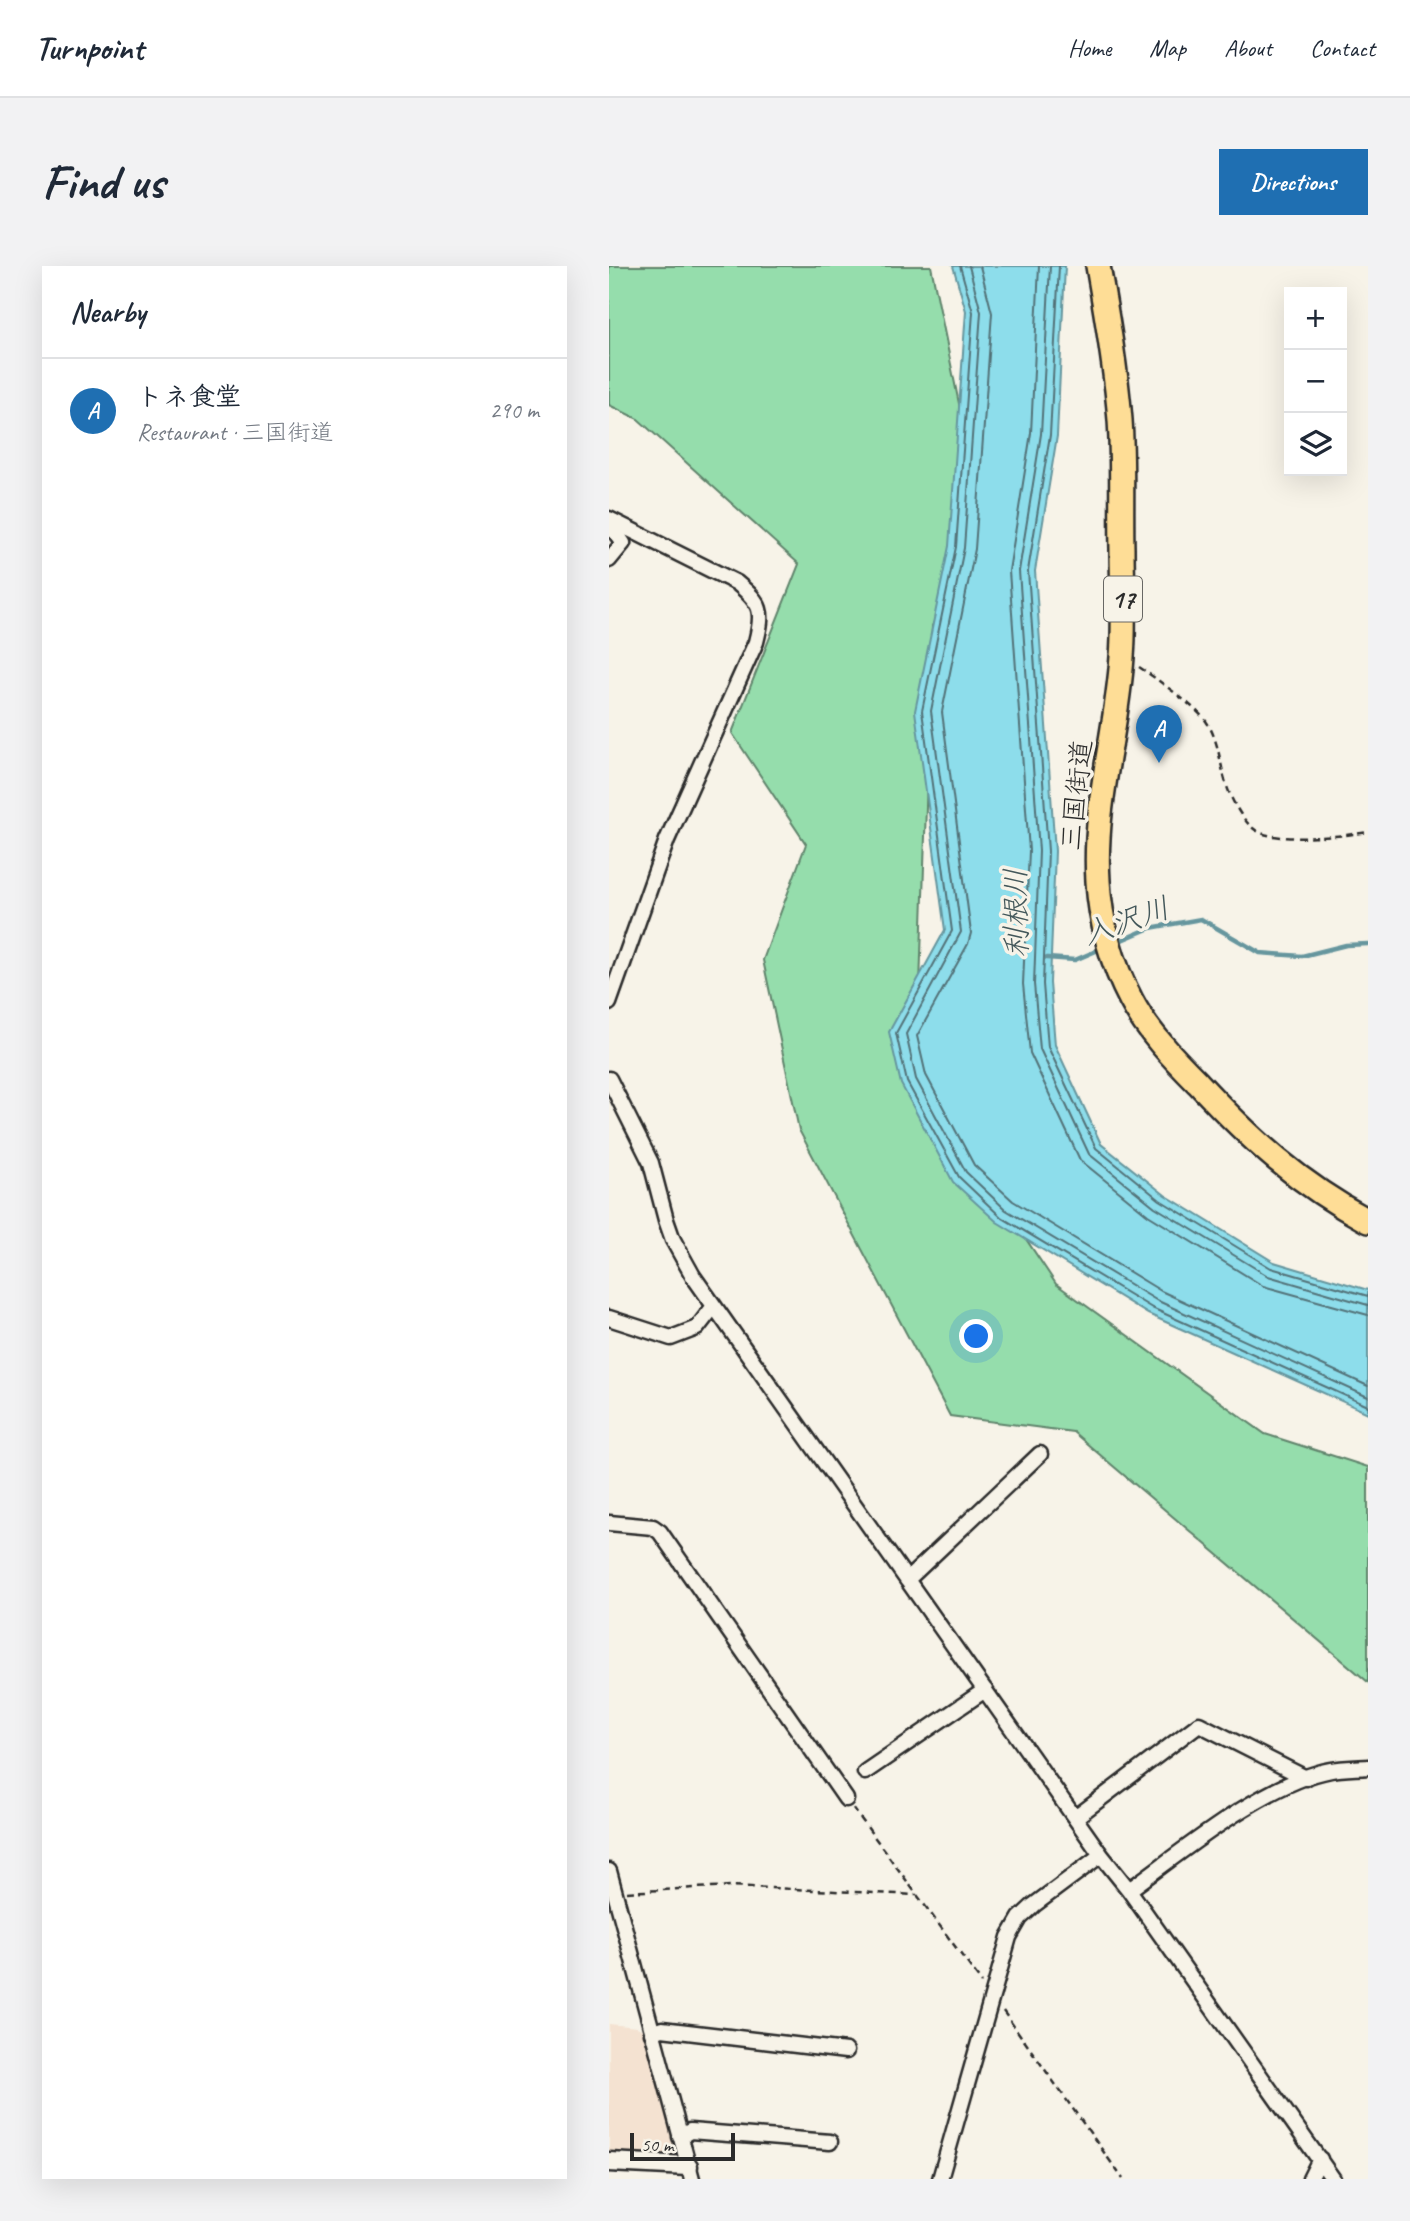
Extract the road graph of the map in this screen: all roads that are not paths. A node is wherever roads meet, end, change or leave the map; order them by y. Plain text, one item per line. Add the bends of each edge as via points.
1 (1098, 266) edge
2 (609, 521) edge
3 (609, 560) edge
4 (609, 1003) edge
5 (609, 1079) edge
6 (1368, 1221) edge
7 (714, 1306) junction
8 (609, 1318) edge
9 (1040, 1454) dead end
10 (609, 1523) edge
11 (907, 1580) junction
12 (985, 1690) junction
13 (1368, 1767) edge
14 (865, 1772) dead end
15 (1306, 1778) junction
16 (846, 1799) dead end
17 (1075, 1818) junction
18 (1101, 1855) junction
19 (609, 1871) edge
20 (1129, 1889) junction
21 (652, 2032) junction
22 (846, 2051) dead end
23 (680, 2137) junction
24 (830, 2142) dead end
25 (1320, 2159) junction
26 (609, 2162) edge
27 (690, 2173) edge
28 (940, 2179) edge
29 (1310, 2179) edge
30 (1333, 2179) edge

1 - 6 highway, 三国街道 / 17 via 1120,421 1123,609 1117,710 1098,845 1098,880 1108,939 1119,976 1140,1015 1184,1069 1297,1177
2 - 3 street via 623,543
2 - 4 street via 737,583 753,596 761,621 756,642 667,841
5 - 7 street via 651,1163 673,1240
7 - 8 street via 697,1328 671,1338
7 - 11 street
9 - 11 street
10 - 16 street via 653,1527 660,1532
11 - 12 street
12 - 14 street
12 - 17 street
13 - 15 street via 1329,1770
15 - 17 street via 1199,1724
15 - 20 street via 1248,1805
17 - 18 street
18 - 20 street
18 - 28 street via 1020,1917 1009,1937
19 - 21 street
20 - 25 street
21 - 22 street via 662,2029
21 - 23 street
23 - 24 street via 690,2130
23 - 27 street
25 - 29 street
25 - 30 street
26 - 27 street

